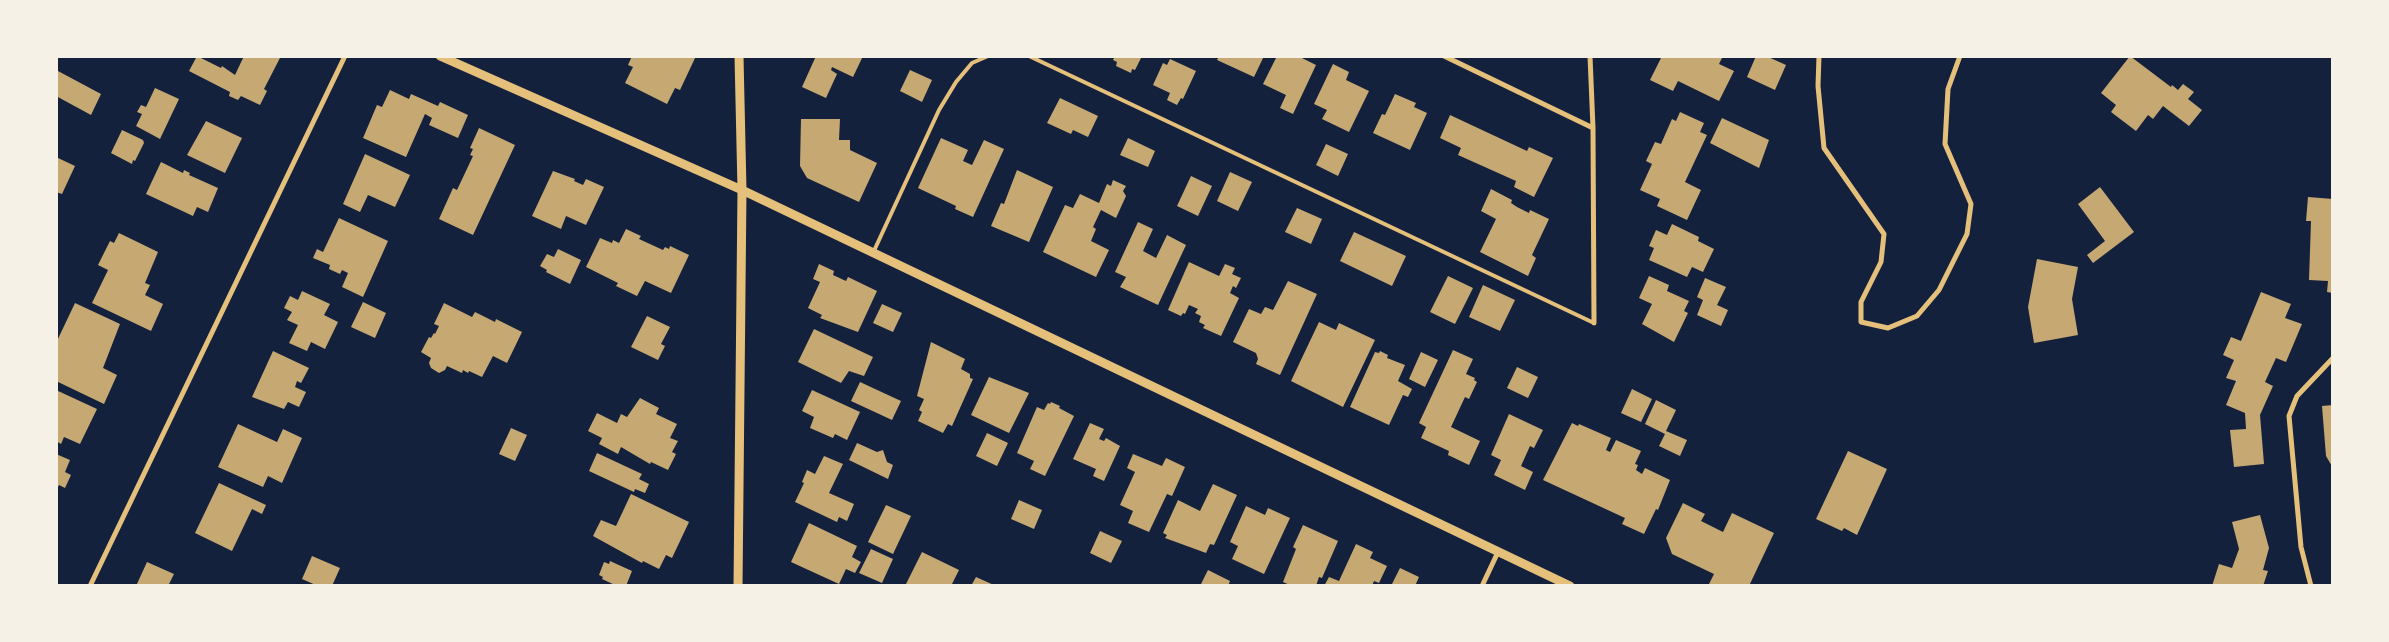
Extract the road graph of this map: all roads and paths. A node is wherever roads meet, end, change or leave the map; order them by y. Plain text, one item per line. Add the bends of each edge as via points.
1 (344, 56) edge
2 (440, 56) edge
3 (739, 56) edge
4 (988, 56) edge
5 (1029, 56) edge
6 (1444, 56) edge
7 (1590, 56) edge
8 (1819, 56) edge
9 (1960, 56) edge
10 (1593, 128) junction
11 (742, 190) junction
12 (873, 253) junction
13 (1594, 323) joint
14 (2333, 358) edge
15 (1498, 552) junction
16 (90, 586) edge
17 (738, 586) edge
18 (1482, 586) edge
19 (1570, 586) edge
20 (2311, 586) edge

1 - 16 street
2 - 11 street
3 - 11 street
4 - 12 lane via 972,63 939,110
5 - 13 lane
6 - 10 street
7 - 10 street
8 - 9 street via 1818,86 1824,148 1884,234 1881,262 1861,302 1861,322 1888,328 1917,316 1939,290 1967,234 1972,204 1945,144 1948,90
10 - 13 street
11 - 12 street
11 - 17 street
12 - 15 street
14 - 20 street via 2297,396 2289,416 2300,547
15 - 18 street
15 - 19 street

